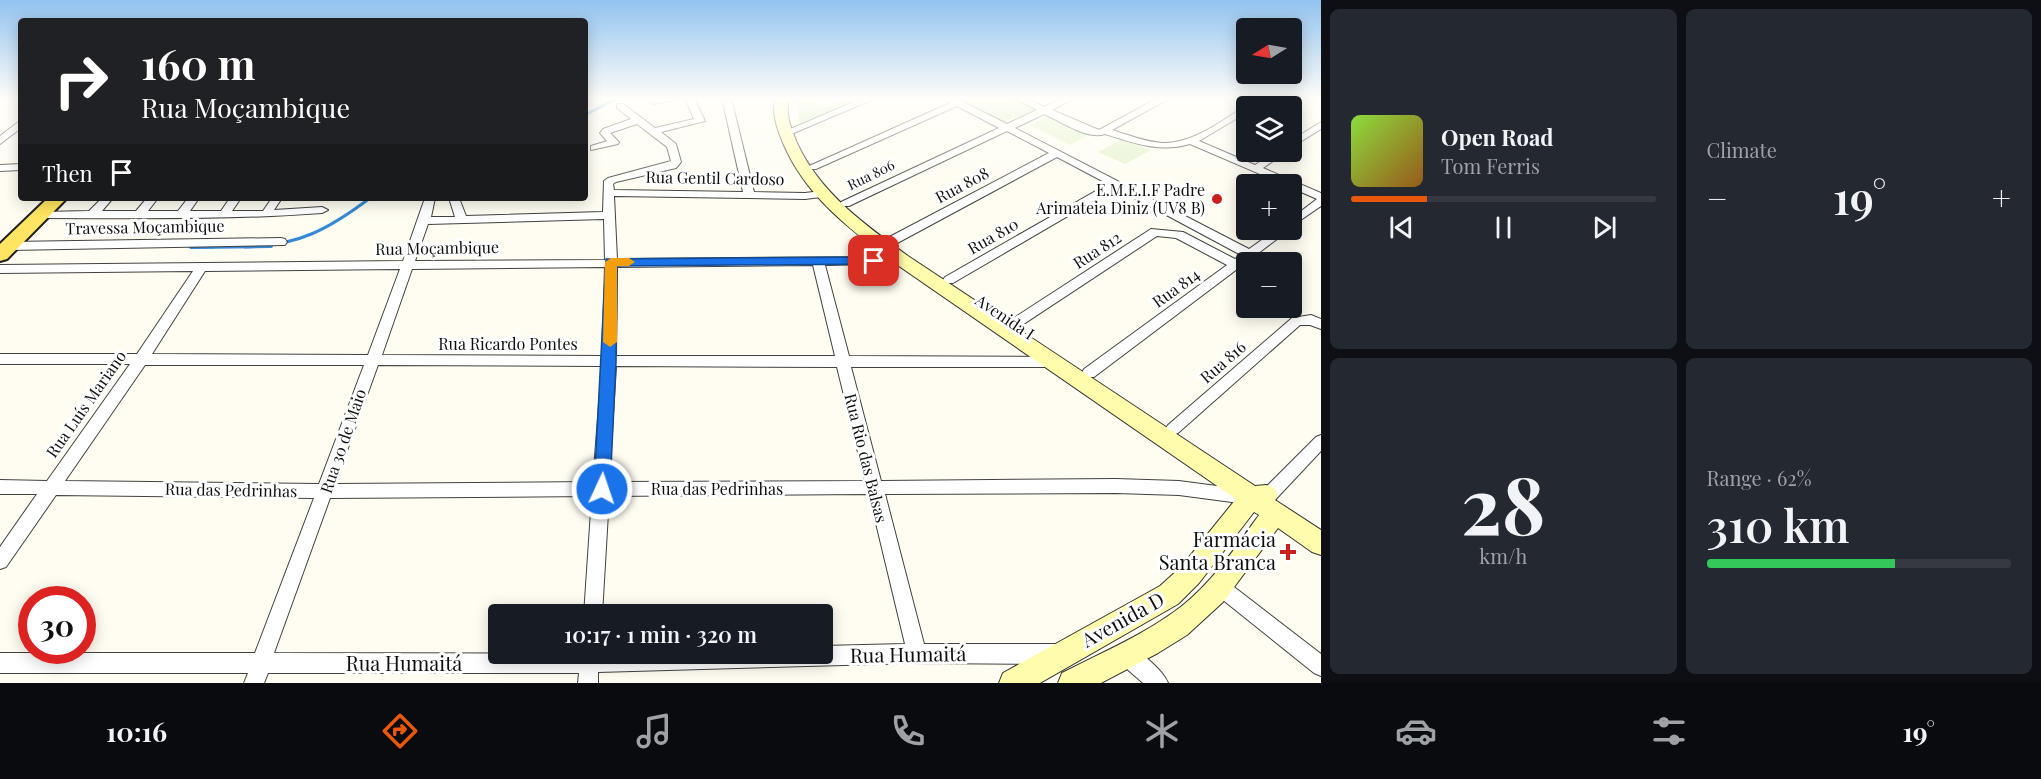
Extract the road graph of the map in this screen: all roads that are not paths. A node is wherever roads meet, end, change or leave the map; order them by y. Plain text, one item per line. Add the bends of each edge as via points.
1 (13, 130) edge
2 (609, 130) edge
3 (654, 130) edge
4 (734, 130) edge
5 (793, 130) edge
6 (891, 130) edge
7 (1004, 130) edge
8 (1012, 130) edge
9 (1094, 130) edge
10 (1104, 130) edge
11 (1209, 130) edge
12 (790, 131) junction
13 (1100, 132) junction
14 (1193, 139) junction
15 (0, 141) edge
16 (595, 148) dead end
17 (1057, 153) junction
18 (18, 157) edge
19 (1266, 162) edge
20 (812, 167) junction
21 (4, 168) edge
22 (1255, 169) junction
23 (1116, 184) junction
24 (609, 188) junction
25 (820, 194) junction
26 (749, 195) junction
27 (1321, 199) edge
28 (105, 201) edge
29 (151, 201) edge
30 (192, 201) edge
31 (234, 201) edge
32 (275, 201) edge
33 (429, 201) edge
34 (454, 201) edge
35 (845, 204) junction
36 (43, 206) edge
37 (322, 210) dead end
38 (182, 213) junction
39 (224, 214) junction
40 (266, 214) junction
41 (139, 215) junction
42 (609, 215) junction
43 (1302, 215) edge
44 (91, 216) junction
45 (462, 220) junction
46 (424, 221) junction
47 (1269, 240) edge
48 (281, 242) dead end
49 (3, 244) edge
50 (1217, 247) junction
51 (882, 249) junction
52 (1241, 252) edge
53 (1253, 252) edge
54 (611, 262) junction
55 (818, 262) junction
56 (406, 265) junction
57 (1236, 265) joint
58 (201, 268) junction
59 (0, 269) edge
60 (949, 280) junction
61 (1321, 324) edge
62 (1010, 327) junction
63 (0, 359) edge
64 (140, 361) junction
65 (371, 361) junction
66 (609, 362) junction
67 (842, 362) junction
68 (1051, 362) junction
69 (1089, 373) junction
70 (1173, 429) junction
71 (1321, 441) edge
72 (0, 487) edge
73 (49, 487) junction
74 (873, 488) junction
75 (602, 489) junction
76 (326, 491) junction
77 (1266, 502) junction
78 (1321, 529) edge
79 (1321, 544) edge
80 (0, 561) edge
81 (1219, 586) junction
82 (594, 604) edge
83 (917, 653) junction
84 (833, 655) edge
85 (1060, 655) junction
86 (1126, 655) junction
87 (488, 661) edge
88 (0, 663) edge
89 (261, 664) junction
90 (590, 664) edge
91 (1321, 666) edge
92 (254, 683) edge
93 (588, 683) edge
94 (1013, 683) edge
95 (1072, 683) edge
96 (1158, 683) edge

1 - 15 street
2 - 16 street via 606,131 614,142
3 - 24 street via 672,146 675,165
4 - 26 street
5 - 12 street
6 - 20 street
7 - 35 street, Rua 806
8 - 17 street, Rua 812
9 - 13 street
10 - 13 street
11 - 14 street
12 - 20 street, Avenida I
12 - 25 street, Avenida I via 802,170
13 - 14 street via 1163,146
14 - 22 street
17 - 23 street, Rua 812
17 - 51 street, Rua 808
18 - 21 street
19 - 22 street
20 - 35 street, Avenida I
22 - 27 street
23 - 50 street, Rua 812 via 1185,219
23 - 60 street, Rua 810
24 - 26 street, Rua Gentil Cardoso
24 - 42 street
25 - 26 street, Rua Gentil Cardoso
25 - 51 street, Avenida I
27 - 43 street
28 - 44 street
29 - 41 street
30 - 38 street
31 - 39 street
32 - 40 street
33 - 46 street, Rua 30 de Maio
34 - 45 street
35 - 51 street, Avenida I
36 - 44 street
36 - 49 main road
37 - 40 street
38 - 39 street
38 - 41 street
39 - 40 street
41 - 44 street
42 - 45 street
42 - 54 street
45 - 46 street
46 - 56 street, Rua 30 de Maio
47 - 53 street, Rua 814
48 - 49 street, Travessa Moçambique
50 - 52 street, Rua 812
50 - 57 street
50 - 62 street, Rua 812 via 1155,232
51 - 55 street, Rua Moçambique
51 - 60 street, Avenida I
51 - 62 street, Avenida I
54 - 55 street, Rua Moçambique
54 - 56 street, Rua Moçambique
54 - 66 street
55 - 67 street, Rua Rio das Balsas
56 - 58 street, Rua Moçambique
56 - 65 street, Rua 30 de Maio
57 - 69 street, Rua 814
58 - 59 street, Rua Moçambique
58 - 64 street, Rua Luís Mariano
60 - 62 street, Avenida I
61 - 70 street, Rua 816 via 1297,321
62 - 68 street, Avenida I
62 - 69 street, Avenida I
63 - 64 street, Rua Ricardo Pontes
64 - 65 street, Rua Ricardo Pontes
64 - 73 street, Rua Luís Mariano
65 - 66 street, Rua Ricardo Pontes
65 - 76 street, Rua 30 de Maio
66 - 67 street, Rua Ricardo Pontes
66 - 75 street
67 - 68 street, Rua Ricardo Pontes
67 - 74 street, Rua Rio das Balsas
68 - 77 street, Avenida I
69 - 70 street, Avenida I
70 - 77 street, Avenida I
71 - 77 street
72 - 73 street, Rua das Pedrinhas
73 - 76 street, Rua das Pedrinhas
73 - 80 street, Rua Luís Mariano
74 - 75 street, Rua das Pedrinhas
74 - 77 street, Rua das Pedrinhas via 1179,488
74 - 83 street, Rua Rio das Balsas
75 - 76 street, Rua das Pedrinhas
75 - 82 street
76 - 89 street, Rua 30 de Maio
77 - 78 street
77 - 79 street
77 - 81 street, Avenida D
77 - 85 street, Avenida D via 1180,586 1155,604
81 - 86 street, Avenida D via 1191,616
81 - 91 street
83 - 84 street, Rua Humaitá
83 - 85 street, Rua Humaitá
85 - 94 street, Avenida D
86 - 95 street, Avenida D
86 - 96 street
87 - 89 street, Rua Humaitá
88 - 89 street, Rua Humaitá
89 - 92 street, Rua 30 de Maio
90 - 93 street

